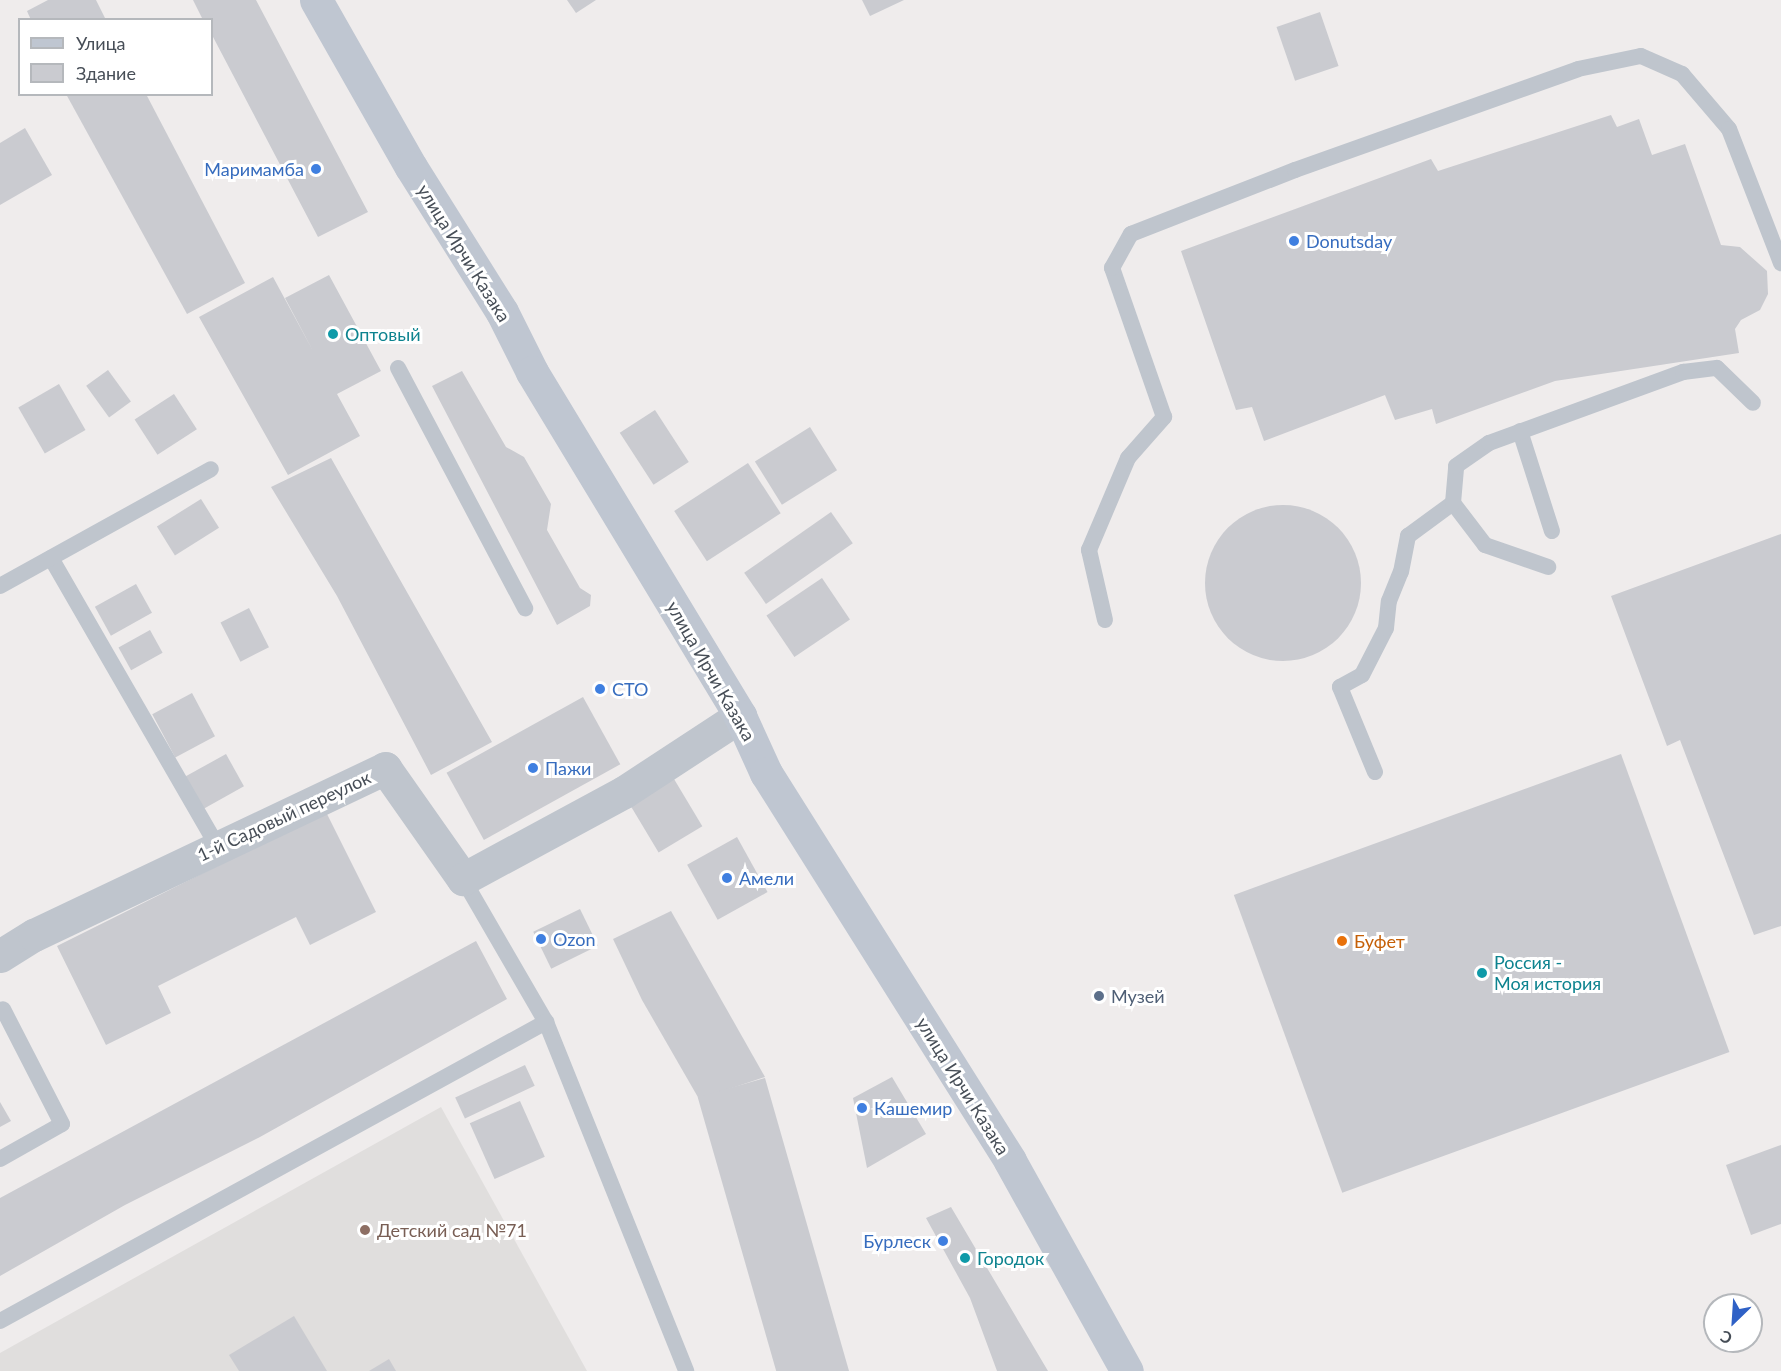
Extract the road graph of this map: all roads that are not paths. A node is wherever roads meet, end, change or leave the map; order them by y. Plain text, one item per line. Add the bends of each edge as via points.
1 (316, 0) edge
2 (1781, 263) edge
3 (398, 368) dead end
4 (1753, 403) dead end
5 (1520, 431) junction
6 (211, 469) dead end
7 (1453, 503) junction
8 (1552, 531) dead end
9 (51, 558) junction
10 (1548, 567) dead end
11 (0, 586) edge
12 (525, 608) dead end
13 (1105, 620) dead end
14 (740, 716) junction
15 (1375, 772) dead end
16 (218, 847) junction
17 (463, 879) junction
18 (3, 949) edge
19 (3, 1009) dead end
20 (546, 1022) junction
21 (0, 1159) edge
22 (0, 1321) edge
23 (686, 1371) edge
24 (1127, 1371) edge

1 - 14 main road, улица Ирчи Казака via 411,167 502,312 532,372
2 - 13 lane via 1729,129 1682,74 1641,56 1578,69 1295,170 1131,234 1112,268 1164,417 1128,458 1089,550
3 - 12 lane
4 - 5 lane via 1717,368 1683,372
5 - 7 lane via 1489,443 1456,466
5 - 8 lane
6 - 9 lane
7 - 10 lane via 1485,545
7 - 15 lane via 1408,536 1401,572 1389,601 1386,628 1362,675 1340,687
9 - 11 lane
9 - 16 lane
14 - 17 street via 624,792
14 - 24 main road, улица Ирчи Казака via 766,773 1010,1161
16 - 17 street, 1-й Садовый переулок via 385,768
16 - 18 street, 1-й Садовый переулок
17 - 20 lane
19 - 21 lane via 62,1124
20 - 22 lane
20 - 23 lane

